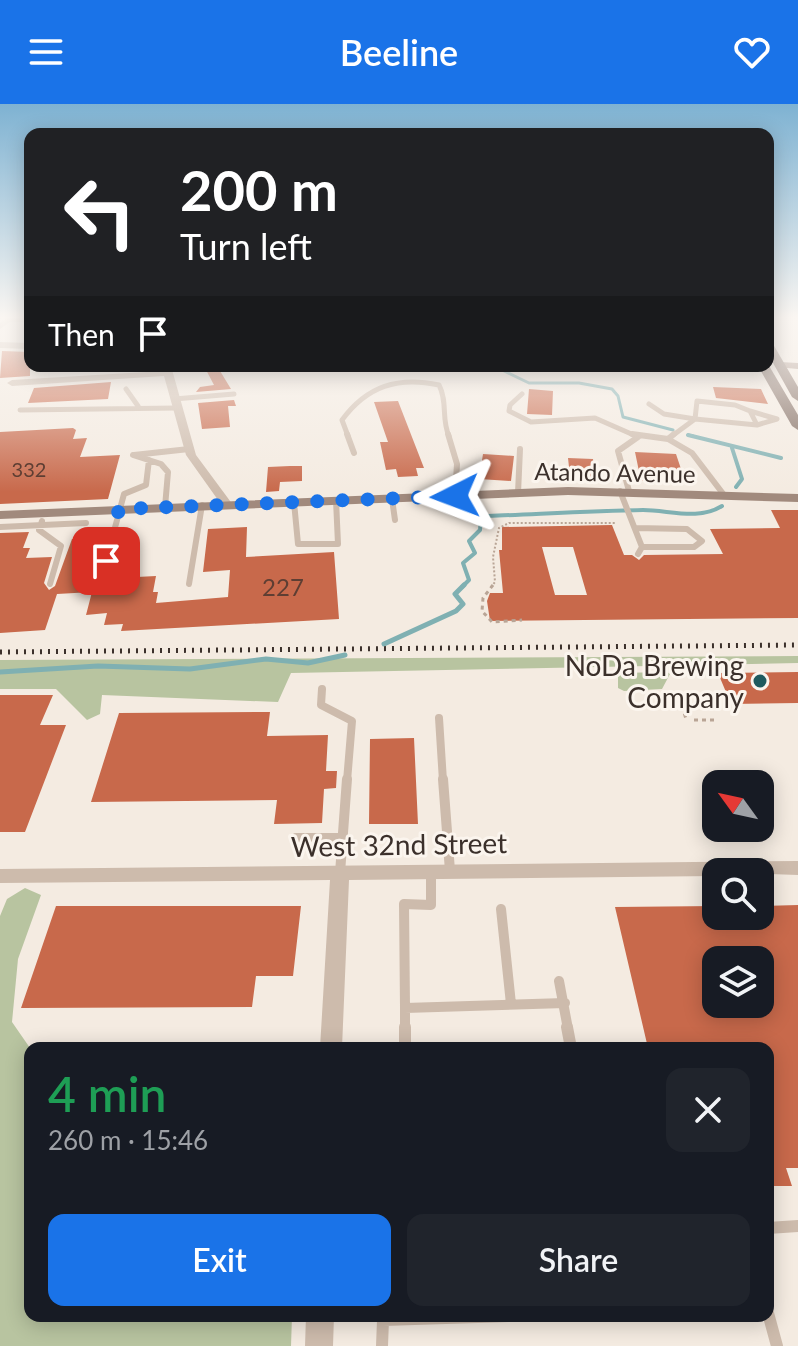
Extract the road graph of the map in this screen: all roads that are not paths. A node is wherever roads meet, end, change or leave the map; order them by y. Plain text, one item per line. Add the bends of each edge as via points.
1 (96, 376) edge
2 (168, 376) edge
3 (776, 376) edge
4 (780, 376) edge
5 (12, 383) dead end
6 (126, 389) dead end
7 (234, 394) dead end
8 (522, 394) dead end
9 (798, 397) edge
10 (175, 404) junction
11 (649, 404) dead end
12 (138, 406) junction
13 (20, 410) dead end
14 (750, 411) junction
15 (776, 417) junction
16 (695, 419) junction
17 (796, 422) edge
18 (757, 425) junction
19 (638, 437) junction
20 (668, 439) junction
21 (189, 449) junction
22 (520, 449) dead end
23 (354, 453) dead end
24 (149, 460) junction
25 (518, 493) junction
26 (625, 495) junction
27 (724, 495) junction
28 (455, 496) junction
29 (798, 498) edge
30 (392, 499) junction
31 (336, 500) junction
32 (294, 502) junction
33 (202, 505) junction
34 (227, 505) junction
35 (165, 507) junction
36 (119, 509) junction
37 (0, 515) edge
38 (43, 519) junction
39 (395, 520) dead end
40 (86, 523) dead end
41 (633, 525) junction
42 (0, 527) edge
43 (106, 561) dead end
44 (50, 584) dead end
45 (189, 584) dead end
46 (322, 689) dead end
47 (439, 718) dead end
48 (296, 838) dead end
49 (342, 838) junction
50 (798, 868) edge
51 (440, 872) junction
52 (340, 873) junction
53 (0, 876) edge
54 (501, 909) dead end
55 (559, 981) dead end
56 (565, 1003) junction
57 (511, 1004) junction
58 (405, 1008) junction
59 (331, 1042) edge
60 (405, 1042) edge
61 (570, 1042) edge
62 (798, 1226) edge
63 (774, 1228) edge
64 (320, 1322) edge
65 (383, 1322) edge
66 (770, 1322) edge
67 (319, 1346) edge
68 (382, 1346) edge
69 (777, 1346) edge

1 - 5 street
2 - 10 street
3 - 17 main road
4 - 9 main road
6 - 12 lane
7 - 10 lane
8 - 19 lane via 509,411 521,420 595,418
10 - 12 lane
10 - 21 street
11 - 16 lane via 664,414
12 - 13 lane
14 - 15 lane
14 - 16 lane via 697,401
14 - 18 lane
15 - 17 lane
15 - 18 lane via 776,422
16 - 18 lane
16 - 20 lane
19 - 20 lane
19 - 26 lane via 618,451
20 - 27 lane via 692,453
21 - 24 lane via 133,455
21 - 34 street
22 - 25 lane
23 - 28 lane via 342,420 354,400 390,382 439,385 445,397 441,414 459,473
24 - 35 lane via 168,472
24 - 36 lane via 146,485 126,491
25 - 26 main road, Atando Avenue
25 - 28 main road, Atando Avenue
26 - 27 main road, Atando Avenue
26 - 41 lane
27 - 29 main road, Atando Avenue
28 - 30 main road, Atando Avenue
30 - 31 main road, Atando Avenue
30 - 39 lane
31 - 32 main road, Atando Avenue
31 - 32 lane via 338,544 298,544
32 - 34 main road, Atando Avenue
33 - 34 main road, Atando Avenue
33 - 35 main road, Atando Avenue
33 - 45 lane
35 - 36 main road, Atando Avenue
36 - 38 main road, Atando Avenue
36 - 43 lane
37 - 38 main road, Atando Avenue
38 - 40 lane
38 - 42 lane
38 - 44 lane via 39,530 61,546
41 - 41 lane via 693,531 702,541 694,547 640,551
46 - 49 lane via 321,705 352,721
47 - 51 lane
48 - 49 lane
49 - 52 lane
50 - 51 street, West 32nd Street
51 - 52 street, West 32nd Street
51 - 58 lane via 431,905 404,904
52 - 53 street, West 32nd Street
52 - 59 street
54 - 57 lane
55 - 56 lane
56 - 57 lane
56 - 61 lane
57 - 58 lane
58 - 60 lane
62 - 63 lane
64 - 67 street
65 - 68 lane
66 - 69 lane

